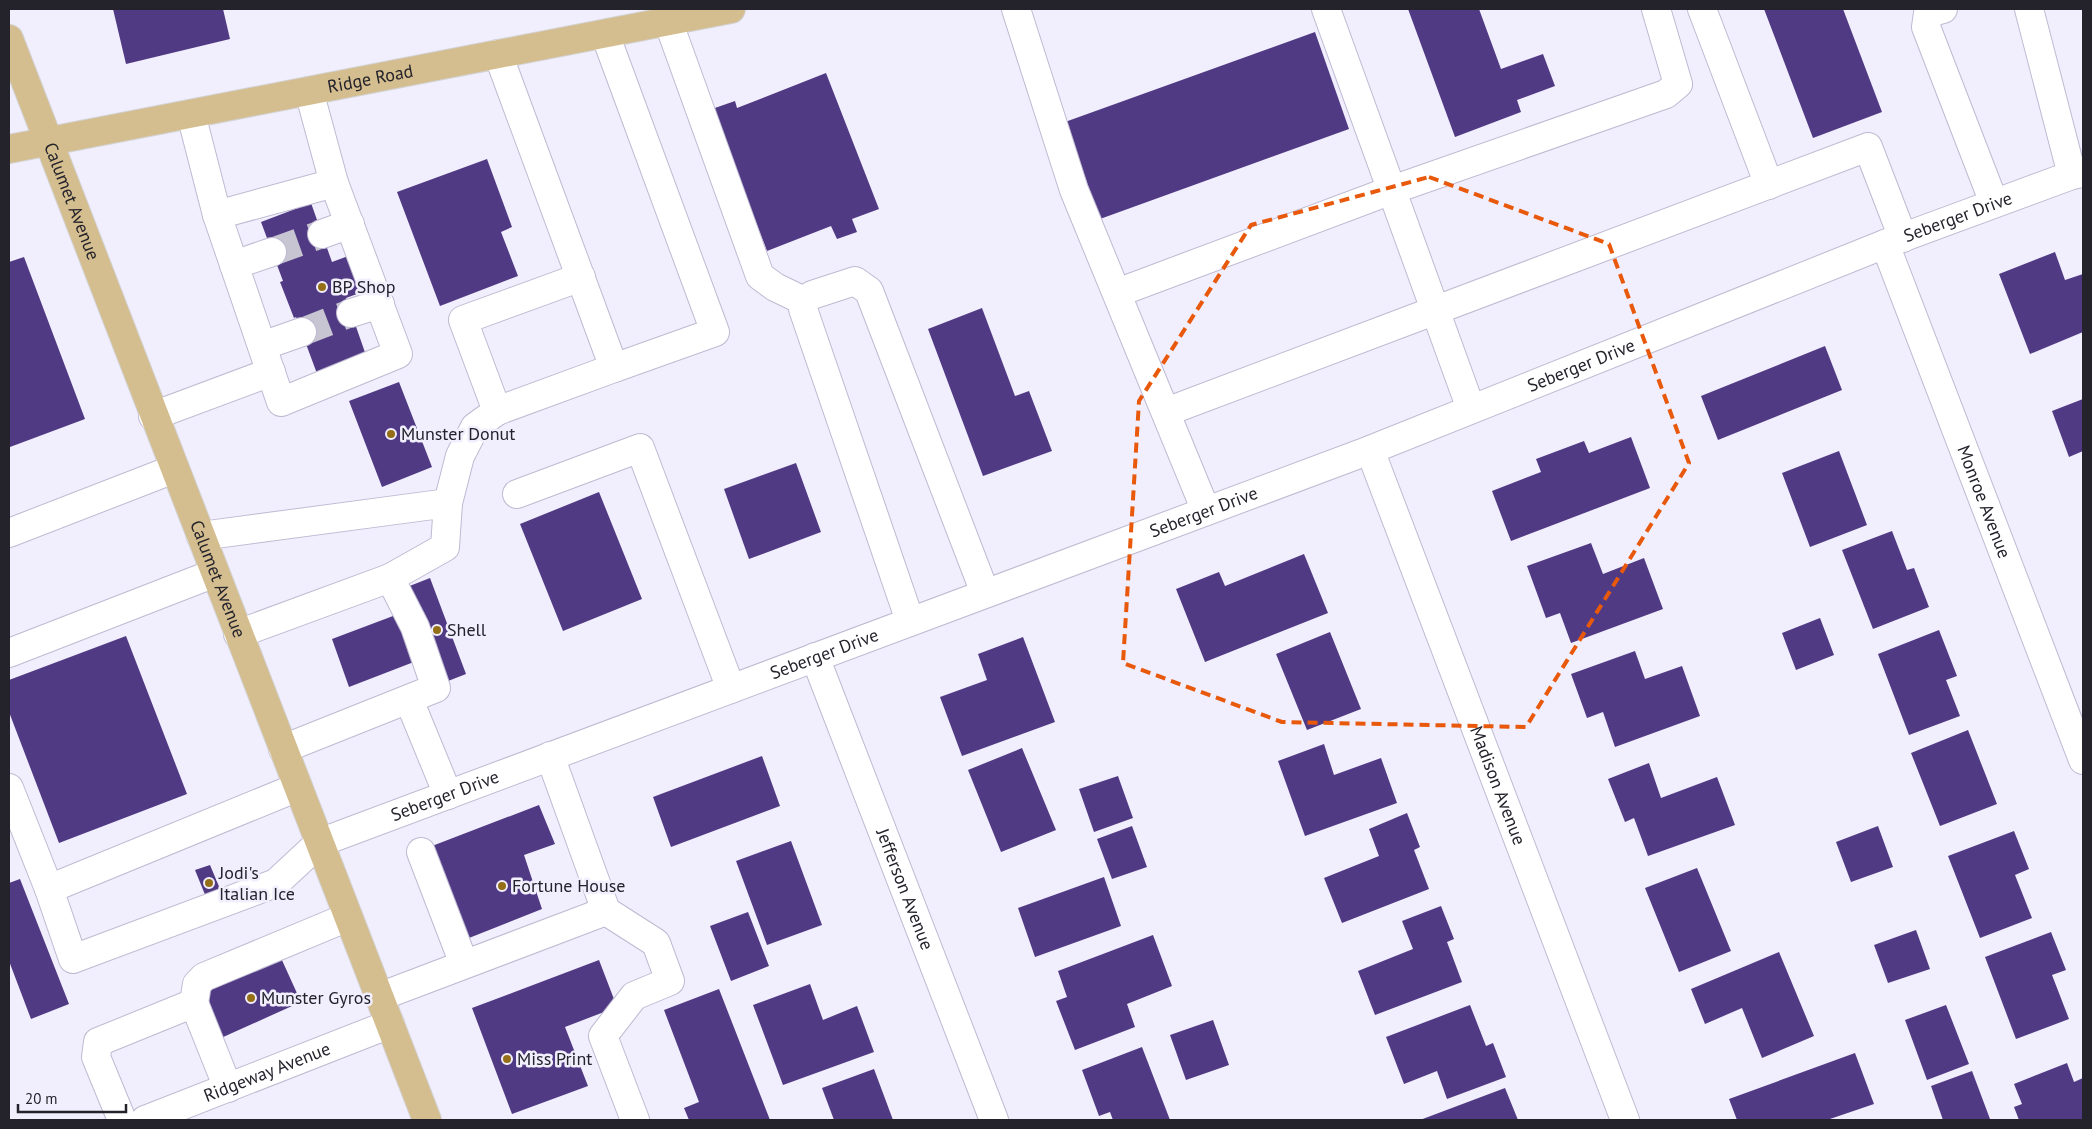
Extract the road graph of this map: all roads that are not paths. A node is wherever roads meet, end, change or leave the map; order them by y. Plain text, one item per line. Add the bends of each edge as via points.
1 (731, 9) edge
2 (1016, 9) edge
3 (1326, 9) edge
4 (1702, 9) edge
5 (1943, 9) edge
6 (2029, 9) edge
7 (1663, 11) edge
8 (668, 21) junction
9 (605, 34) junction
10 (9, 39) edge
11 (498, 54) junction
12 (309, 91) junction
13 (191, 114) junction
14 (47, 142) junction
15 (9, 149) edge
16 (2078, 174) edge
17 (334, 184) junction
18 (1769, 185) junction
19 (1392, 190) junction
20 (1994, 203) junction
21 (217, 215) junction
22 (350, 224) junction
23 (322, 234) tunnel mouth
24 (1894, 241) junction
25 (272, 252) tunnel mouth
26 (234, 265) junction
27 (580, 277) junction
28 (1117, 293) junction
29 (804, 302) junction
30 (380, 304) junction
31 (1436, 311) junction
32 (351, 314) tunnel mouth
33 (302, 332) tunnel mouth
34 (262, 346) junction
35 (614, 368) junction
36 (270, 372) junction
37 (1471, 409) junction
38 (497, 411) junction
39 (1166, 412) junction
40 (153, 416) junction
41 (1370, 450) junction
42 (174, 469) junction
43 (517, 494) dead end
44 (448, 503) junction
45 (1206, 511) junction
46 (9, 533) edge
47 (200, 536) junction
48 (215, 573) junction
49 (390, 578) junction
50 (985, 593) junction
51 (910, 621) junction
52 (238, 634) junction
53 (9, 653) edge
54 (815, 657) junction
55 (731, 689) junction
56 (409, 700) junction
57 (283, 749) junction
58 (550, 756) junction
59 (2083, 760) edge
60 (9, 788) edge
61 (298, 788) junction
62 (448, 795) junction
63 (319, 843) junction
64 (421, 852) dead end
65 (49, 889) junction
66 (606, 911) junction
67 (348, 917) junction
68 (464, 964) junction
69 (379, 997) junction
70 (194, 1003) junction
71 (390, 1024) junction
72 (228, 1088) junction
73 (122, 1120) edge
74 (145, 1120) edge
75 (427, 1120) edge
76 (635, 1120) edge
77 (994, 1120) edge
78 (1625, 1120) edge

1 - 8 main road, Ridge Road
2 - 28 street via 1074,190
3 - 19 street
4 - 18 street
5 - 20 street via 1928,12 1926,27
6 - 16 street
7 - 19 street via 1678,84 1666,94
8 - 9 main road, Ridge Road
8 - 29 street via 760,276
9 - 11 main road, Ridge Road
9 - 35 street via 715,332
10 - 14 main road, Calumet Avenue
11 - 12 main road, Ridge Road
11 - 27 street
12 - 13 main road, Ridge Road
12 - 17 street
13 - 14 main road, Ridge Road
13 - 21 street
14 - 15 main road, Ridge Road
14 - 40 main road, Calumet Avenue
16 - 20 street, Seberger Drive
17 - 21 street
17 - 22 street
18 - 24 street, Monroe Avenue via 1868,147
18 - 31 street
19 - 28 street
19 - 31 street
20 - 24 street, Seberger Drive
21 - 26 street
22 - 23 street
22 - 30 street
24 - 37 street, Seberger Drive
24 - 59 street, Monroe Avenue
25 - 26 street
26 - 34 street
27 - 35 street
27 - 38 street via 463,320
28 - 39 street
29 - 50 street via 812,295 855,281 869,291
29 - 51 street via 803,309
30 - 32 street
30 - 36 street via 398,354 281,402
31 - 37 street
31 - 39 street
33 - 34 street
34 - 36 street
35 - 38 street
36 - 40 street
37 - 41 street, Seberger Drive
38 - 44 street via 475,427 460,456
39 - 45 street
40 - 42 main road, Calumet Avenue
41 - 45 street, Seberger Drive
41 - 78 street, Madison Avenue
42 - 46 street
42 - 47 main road, Calumet Avenue
43 - 55 street via 640,448
44 - 47 street
44 - 49 street via 444,547
45 - 50 street, Seberger Drive
47 - 48 main road, Calumet Avenue
48 - 52 main road, Calumet Avenue
48 - 53 street
49 - 52 street
49 - 56 street via 415,627 436,688
50 - 51 street, Seberger Drive
51 - 54 street, Seberger Drive
52 - 57 main road, Calumet Avenue
54 - 55 street, Seberger Drive
54 - 77 street, Jefferson Avenue
55 - 58 street, Seberger Drive
56 - 57 street
56 - 62 street
57 - 61 main road, Calumet Avenue
58 - 62 street, Seberger Drive
58 - 66 street
60 - 65 street
61 - 63 main road, Calumet Avenue
61 - 65 street
62 - 63 street, Seberger Drive
63 - 65 street via 276,883 73,959
63 - 67 main road, Calumet Avenue
64 - 68 street
66 - 68 street
66 - 76 street via 656,944 670,981 634,996 603,1036
67 - 69 main road, Calumet Avenue
67 - 70 street via 204,977 197,984
68 - 69 street
69 - 71 main road, Calumet Avenue
70 - 72 street
70 - 73 street via 98,1042 96,1057
71 - 72 street, Ridgeway Avenue
71 - 75 main road, Calumet Avenue
72 - 74 street, Ridgeway Avenue

